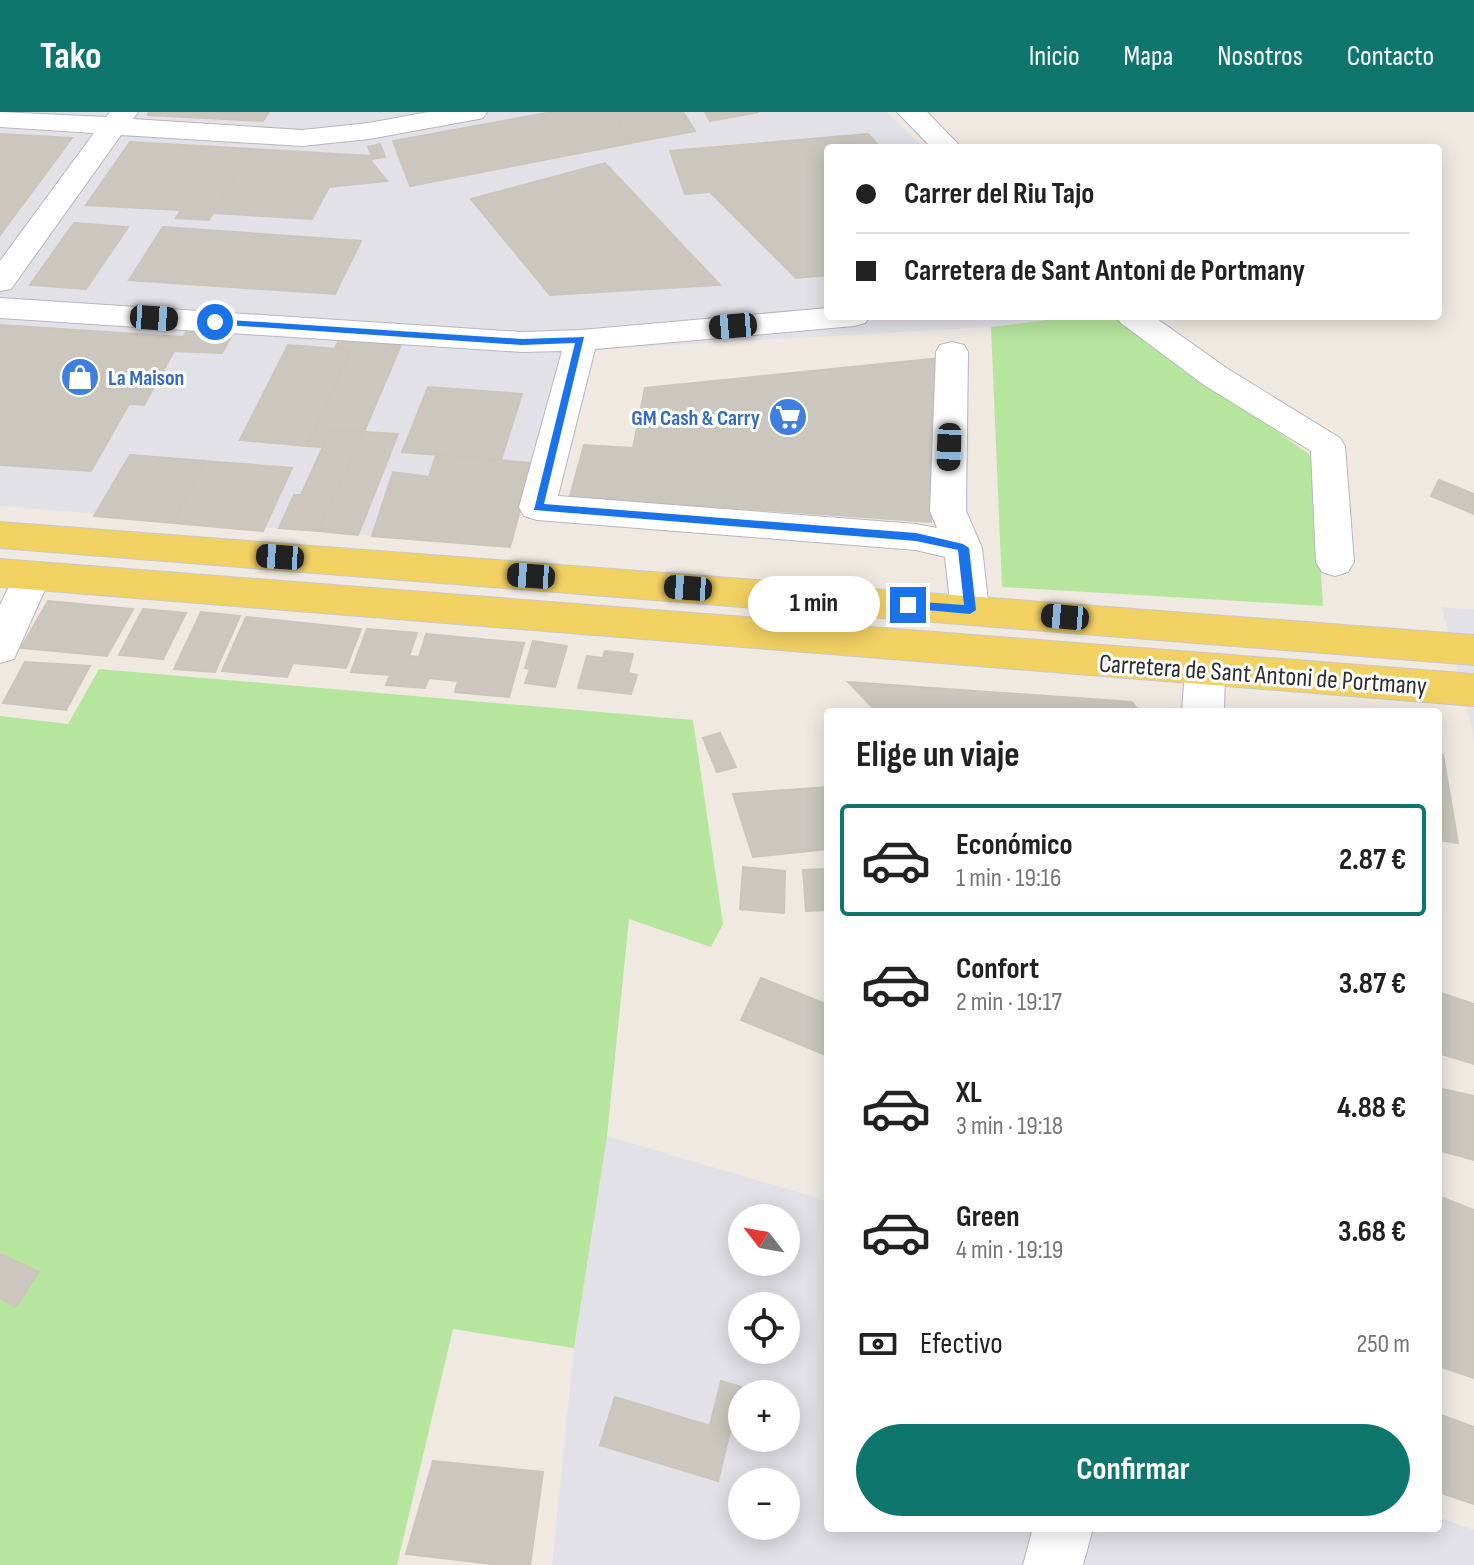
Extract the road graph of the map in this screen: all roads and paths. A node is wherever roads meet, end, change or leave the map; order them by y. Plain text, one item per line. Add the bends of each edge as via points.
1 (473, 112) edge
2 (911, 112) edge
3 (0, 119) edge
4 (120, 119) edge
5 (944, 144) edge
6 (0, 282) edge
7 (0, 308) edge
8 (824, 319) edge
9 (1138, 320) edge
10 (581, 340) junction
11 (952, 352) dead end
12 (0, 535) edge
13 (963, 548) junction
14 (1335, 562) dead end
15 (16, 575) edge
16 (970, 610) junction
17 (0, 648) edge
18 (1474, 650) edge
19 (1205, 669) junction
20 (1474, 690) edge
21 (1203, 708) edge
22 (1062, 1532) edge
23 (1053, 1565) edge

1 - 4 street via 302,138
2 - 5 street
3 - 4 street
4 - 6 street
7 - 10 street via 492,340
8 - 10 street
9 - 14 street via 1216,377 1328,446
10 - 13 street via 537,507 916,537
11 - 13 street via 948,511
12 - 16 main road, Carretera de Sant Antoni de Portmany
13 - 16 street
15 - 17 street
15 - 19 main road, Carretera de Sant Antoni de Portmany
16 - 18 main road, Carretera de Sant Antoni de Portmany
19 - 20 main road, Carretera de Sant Antoni de Portmany
19 - 21 street
22 - 23 street

